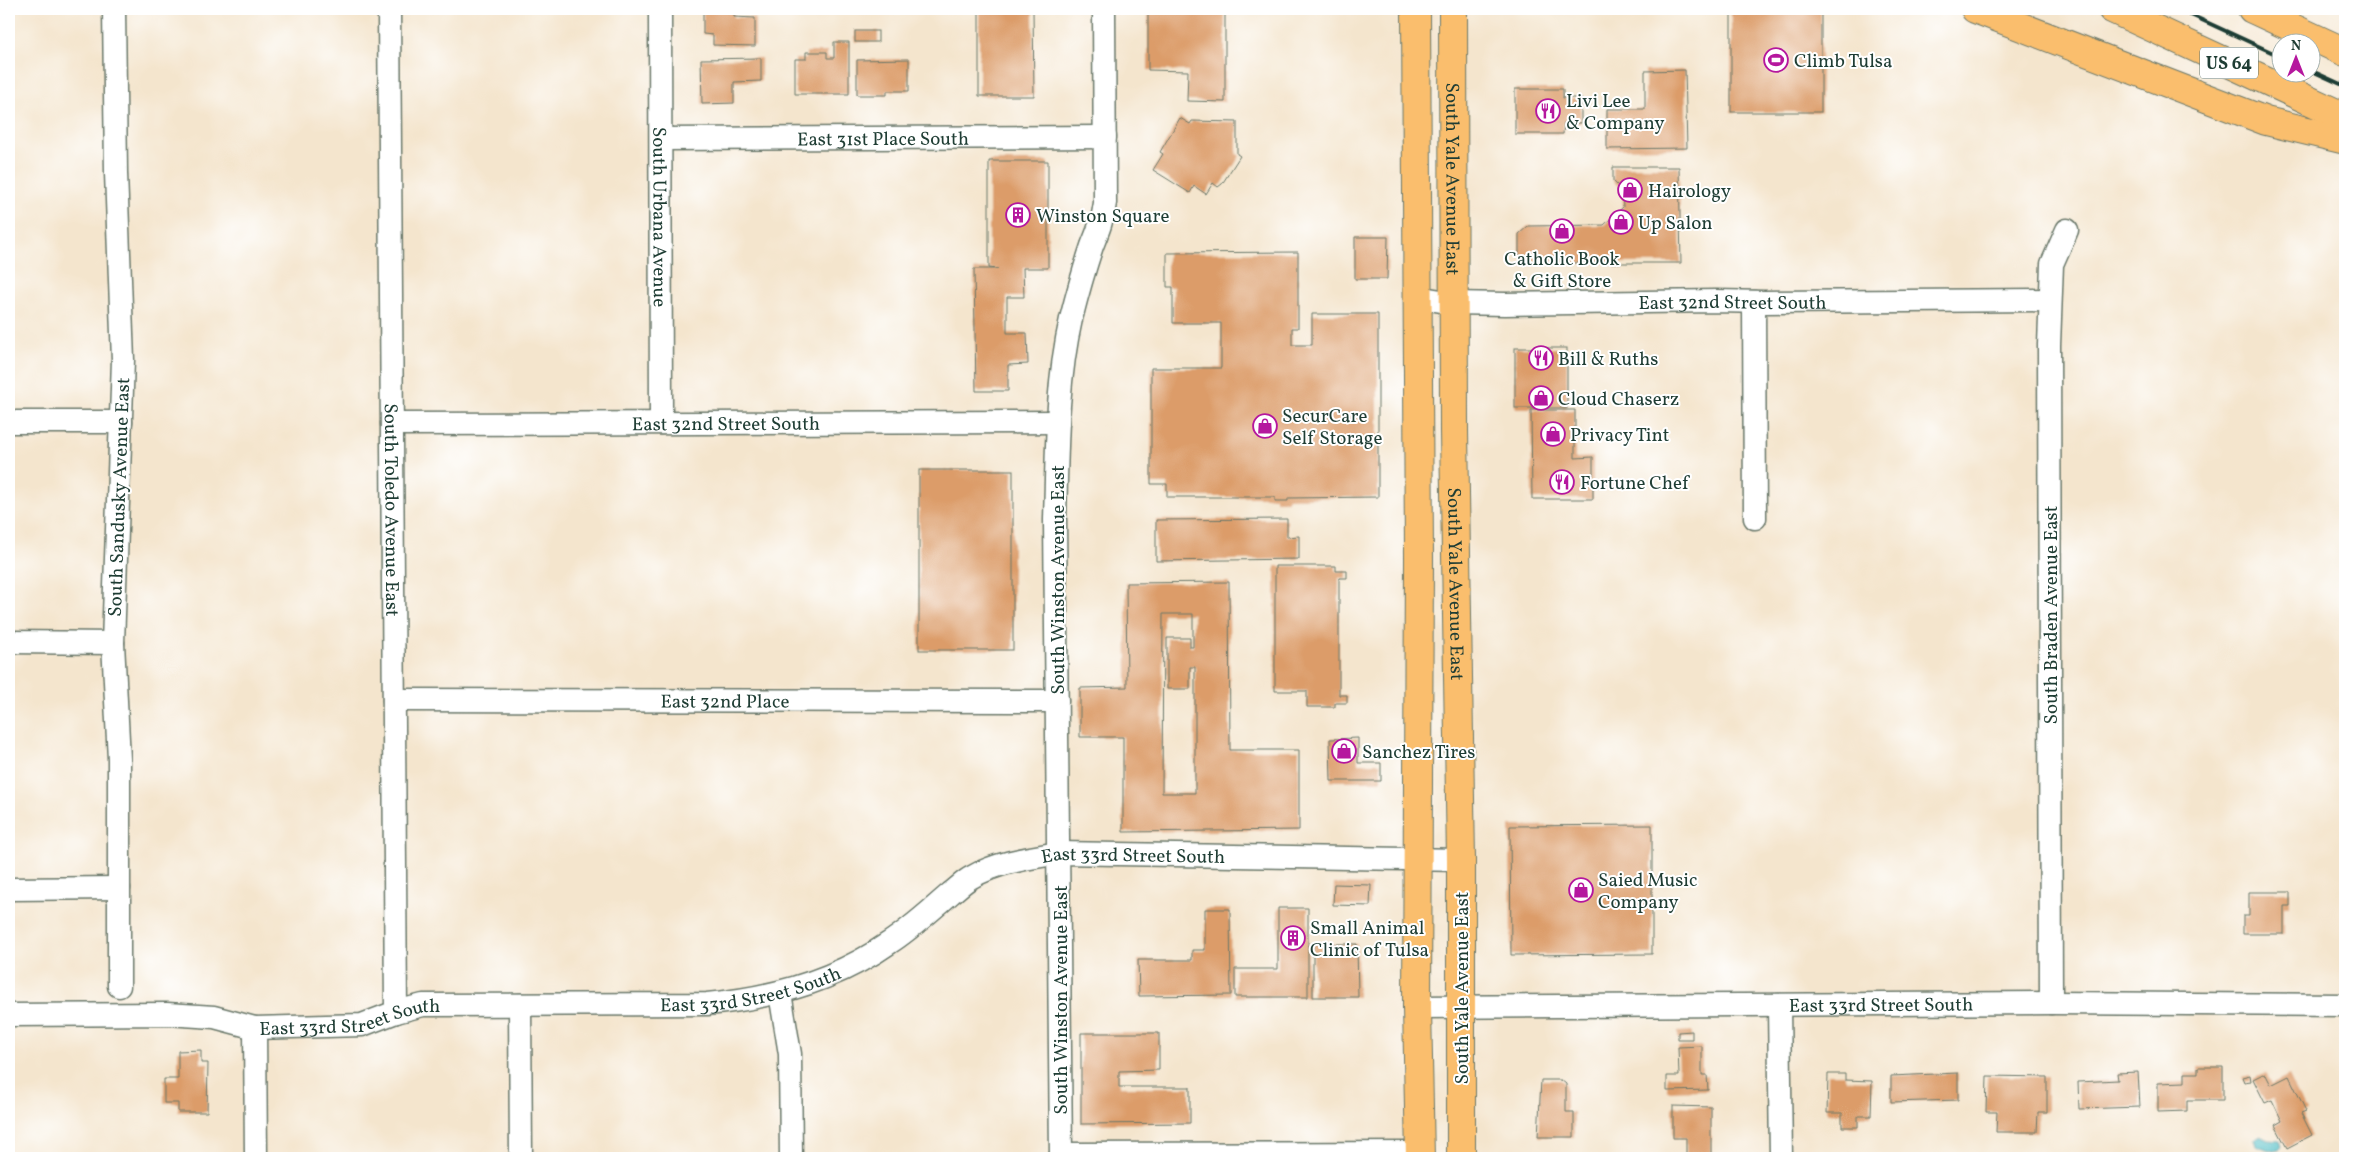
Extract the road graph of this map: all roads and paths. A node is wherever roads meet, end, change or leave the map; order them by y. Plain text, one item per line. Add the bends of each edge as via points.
1 (114, 9) edge
2 (389, 9) edge
3 (660, 9) edge
4 (1104, 9) edge
5 (1416, 9) edge
6 (1453, 9) edge
7 (1975, 9) edge
8 (2112, 9) edge
9 (2252, 9) edge
10 (2345, 52) edge
11 (2345, 117) edge
12 (1105, 137) junction
13 (661, 139) junction
14 (2345, 140) edge
15 (2067, 230) dead end
16 (1417, 297) junction
17 (2050, 300) junction
18 (1754, 302) junction
19 (1453, 303) junction
20 (9, 422) edge
21 (121, 422) junction
22 (1058, 422) junction
23 (661, 423) junction
24 (392, 424) junction
25 (1755, 518) dead end
26 (9, 642) edge
27 (113, 643) junction
28 (394, 700) junction
29 (1056, 702) junction
30 (1059, 853) junction
31 (1417, 860) junction
32 (1461, 860) junction
33 (119, 888) junction
34 (9, 889) edge
35 (119, 986) dead end
36 (780, 993) junction
37 (2051, 1003) junction
38 (520, 1005) junction
39 (1779, 1005) junction
40 (2345, 1005) edge
41 (1418, 1007) junction
42 (1462, 1007) junction
43 (396, 1012) junction
44 (9, 1015) edge
45 (255, 1028) junction
46 (1061, 1156) edge
47 (1421, 1157) edge
48 (256, 1158) edge
49 (521, 1158) edge
50 (791, 1158) edge
51 (1461, 1158) edge
52 (1781, 1158) edge

1 - 21 street, South Sandusky Avenue East via 116,173 124,360
2 - 24 street, South Toledo Avenue East
3 - 13 street, South Urbana Avenue
4 - 12 street, South Winston Avenue East
5 - 16 main road, South Yale Avenue East
6 - 19 main road, South Yale Avenue East
7 - 14 main road via 2266,121
8 - 11 main road, US 64
9 - 10 main road
12 - 13 street, East 31st Place South
12 - 22 street, South Winston Avenue East via 1102,223 1084,271 1071,320
13 - 23 street, South Urbana Avenue
15 - 17 street, South Braden Avenue East via 2052,264
16 - 19 street, East 32nd Street South
16 - 31 main road, South Yale Avenue East
17 - 18 street, East 32nd Street South
17 - 37 street, South Braden Avenue East
18 - 19 street, East 32nd Street South
18 - 25 street
19 - 32 main road, South Yale Avenue East
20 - 21 street
21 - 27 street, South Sandusky Avenue East
22 - 23 street, East 32nd Street South
22 - 29 street, South Winston Avenue East
23 - 24 street, East 32nd Street South
24 - 28 street, South Toledo Avenue East
26 - 27 street
27 - 33 street, South Sandusky Avenue East via 119,759
28 - 29 street, East 32nd Place
28 - 43 street, South Toledo Avenue East
29 - 30 street, South Winston Avenue East
30 - 31 street, East 33rd Street South
30 - 36 street, East 33rd Street South via 1015,860 971,877 889,943 851,966
30 - 46 street, South Winston Avenue East
31 - 32 street, East 33rd Street South
31 - 41 main road, South Yale Avenue East
32 - 42 main road, South Yale Avenue East
33 - 34 street
33 - 35 street, South Sandusky Avenue East
36 - 38 street, East 33rd Street South via 707,1004
36 - 50 street via 790,1054
37 - 39 street, East 33rd Street South
37 - 40 street, East 33rd Street South
38 - 43 street, East 33rd Street South via 423,1005
38 - 49 street
39 - 42 street, East 33rd Street South
39 - 52 street
41 - 42 street, East 33rd Street South
41 - 47 main road, South Yale Avenue East
42 - 51 main road, South Yale Avenue East
43 - 45 street, East 33rd Street South via 362,1025
44 - 45 street, East 33rd Street South via 205,1016
45 - 48 street
46 - 47 street

